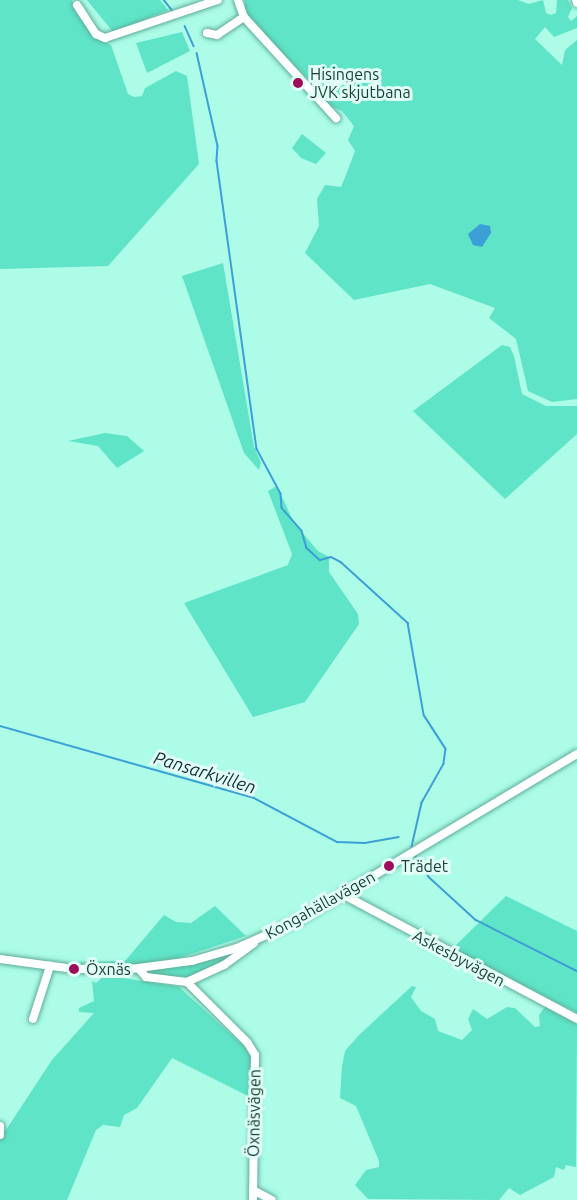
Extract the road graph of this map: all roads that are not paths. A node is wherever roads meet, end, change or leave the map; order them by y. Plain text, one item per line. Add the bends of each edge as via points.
1 (218, 0) edge
2 (238, 0) edge
3 (76, 5) dead end
4 (244, 16) junction
5 (207, 33) dead end
6 (336, 118) dead end
7 (577, 754) edge
8 (342, 894) junction
9 (254, 942) junction
10 (0, 958) edge
11 (51, 966) junction
12 (138, 968) junction
13 (187, 982) junction
14 (33, 1018) dead end
15 (577, 1020) edge
16 (0, 1126) edge
17 (0, 1136) edge
18 (253, 1190) junction
19 (253, 1200) edge
20 (272, 1200) edge

1 - 3 street via 105,38 96,34
2 - 4 street
4 - 5 street via 217,35
4 - 6 street
7 - 8 street, Kongahällavägen
8 - 9 street, Kongahällavägen
8 - 15 street, Askesbyvägen
9 - 12 street, Kongahällavägen via 199,959
9 - 13 street via 224,965
10 - 11 street, Kongahällavägen
11 - 12 street, Kongahällavägen
11 - 14 street
12 - 13 street via 146,977
13 - 18 street, Öxnäsvägen via 247,1042 255,1055
16 - 17 street
18 - 19 street, Öxnäsvägen
18 - 20 street

